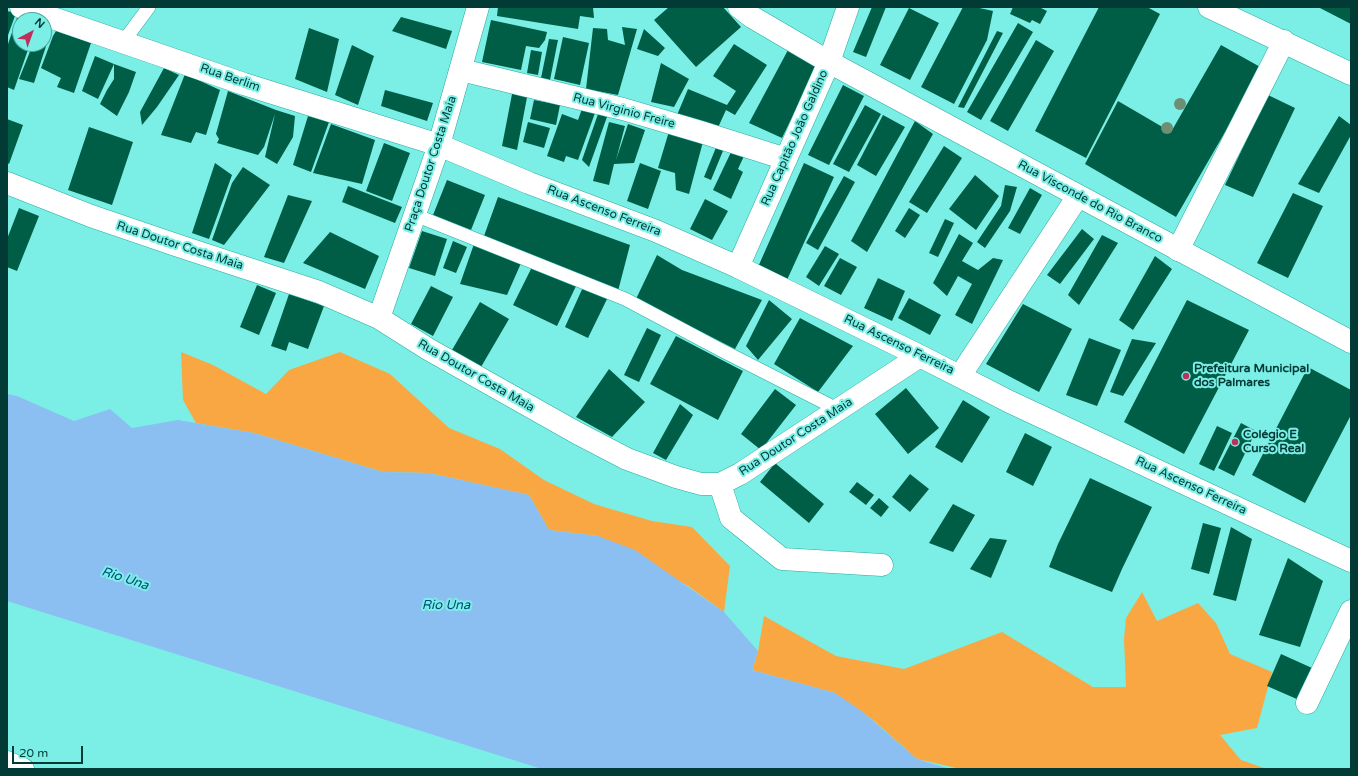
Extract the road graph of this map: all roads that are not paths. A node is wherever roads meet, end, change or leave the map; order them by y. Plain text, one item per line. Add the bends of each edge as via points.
1 (21, 7) edge
2 (149, 7) edge
3 (478, 7) edge
4 (739, 7) edge
5 (848, 7) edge
6 (1209, 7) edge
7 (1284, 41) junction
8 (123, 42) junction
9 (829, 62) junction
10 (461, 70) junction
11 (1351, 74) edge
12 (440, 146) junction
13 (786, 159) junction
14 (7, 183) edge
15 (1078, 196) junction
16 (415, 215) junction
17 (1178, 250) junction
18 (738, 267) junction
19 (379, 318) junction
20 (1351, 342) edge
21 (920, 356) junction
22 (960, 376) junction
23 (839, 410) junction
24 (720, 484) junction
25 (1351, 561) edge
26 (882, 565) dead end
27 (1351, 611) edge
28 (1307, 703) dead end
29 (7, 762) edge
30 (23, 769) edge

1 - 8 main road, Rua Berlim
2 - 8 lane
3 - 10 main road, Praça Doutor Costa Maia
4 - 9 main road, Rua Visconde do Rio Branco
5 - 9 main road, Rua Capitão João Galdino
6 - 7 main road
7 - 11 main road
7 - 17 main road
8 - 12 main road, Rua Berlim via 244,84
9 - 13 main road, Rua Capitão João Galdino
9 - 15 main road, Rua Visconde do Rio Branco
10 - 12 main road, Praça Doutor Costa Maia
10 - 13 main road, Rua Virginio Freire via 623,110
12 - 16 main road, Praça Doutor Costa Maia
12 - 18 main road, Rua Ascenso Ferreira via 656,231
13 - 18 main road, Rua Capitão João Galdino
14 - 19 main road, Rua Doutor Costa Maia via 91,216 319,292
15 - 17 main road, Rua Visconde do Rio Branco
15 - 22 main road
16 - 19 main road, Praça Doutor Costa Maia
16 - 23 lane via 625,299
17 - 20 main road, Rua Visconde do Rio Branco
18 - 21 main road, Rua Ascenso Ferreira
19 - 24 main road, Rua Doutor Costa Maia via 435,353 627,459 701,484
21 - 22 main road, Rua Ascenso Ferreira
21 - 23 main road, Rua Doutor Costa Maia
22 - 25 main road, Rua Ascenso Ferreira via 1010,402
23 - 24 main road, Rua Doutor Costa Maia
24 - 26 main road via 731,518 782,558
27 - 28 main road
29 - 30 main road

